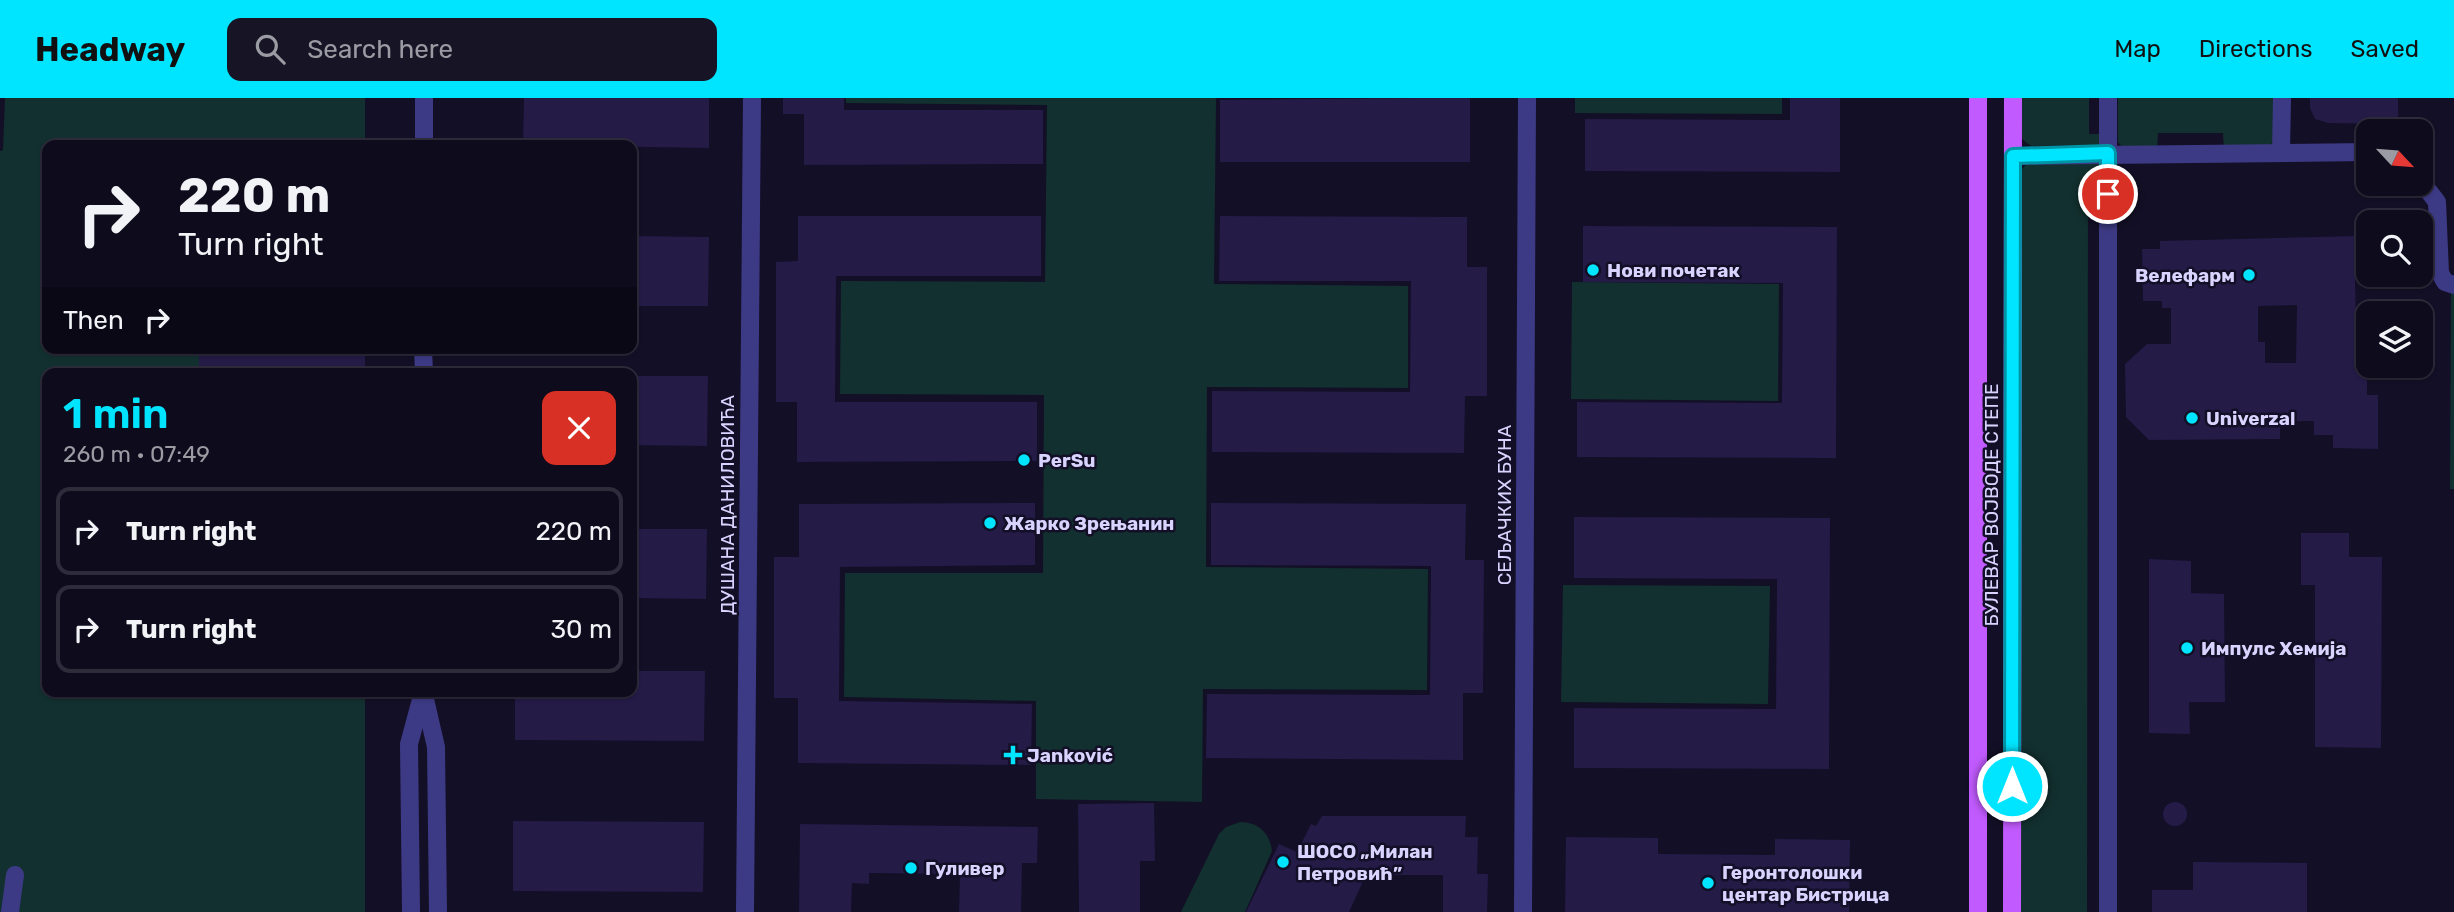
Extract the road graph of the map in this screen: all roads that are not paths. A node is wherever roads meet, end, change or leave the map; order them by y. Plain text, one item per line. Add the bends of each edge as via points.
1 (424, 98) edge
2 (752, 98) edge
3 (1527, 98) edge
4 (1978, 98) edge
5 (2013, 98) edge
6 (2108, 98) edge
7 (2282, 98) edge
8 (424, 140) edge
9 (2356, 152) edge
10 (2108, 153) junction
11 (2281, 153) junction
12 (2013, 156) junction
13 (2432, 196) edge
14 (2454, 285) edge
15 (422, 697) edge
16 (425, 697) edge
17 (15, 876) dead end
18 (10, 912) edge
19 (411, 912) edge
20 (438, 912) edge
21 (745, 912) edge
22 (1523, 912) edge
23 (1978, 912) edge
24 (2012, 912) edge
25 (2108, 912) edge

1 - 8 street
2 - 21 street, ДУШАНА ДАНИЛОВИЋА
3 - 22 street, СЕЉАЧКИХ БУНА
4 - 23 main road, БУЛЕВАР ВОЈВОДЕ СТЕПЕ
5 - 12 main road, БУЛЕВАР ВОЈВОДЕ СТЕПЕ
6 - 10 street
7 - 11 street
9 - 11 street
10 - 11 street
10 - 12 street
10 - 25 street
12 - 24 main road, БУЛЕВАР ВОЈВОДЕ СТЕПЕ
13 - 14 street via 2437,202 2440,273 2445,282
15 - 19 street via 410,744
16 - 20 street via 436,747
17 - 18 street

